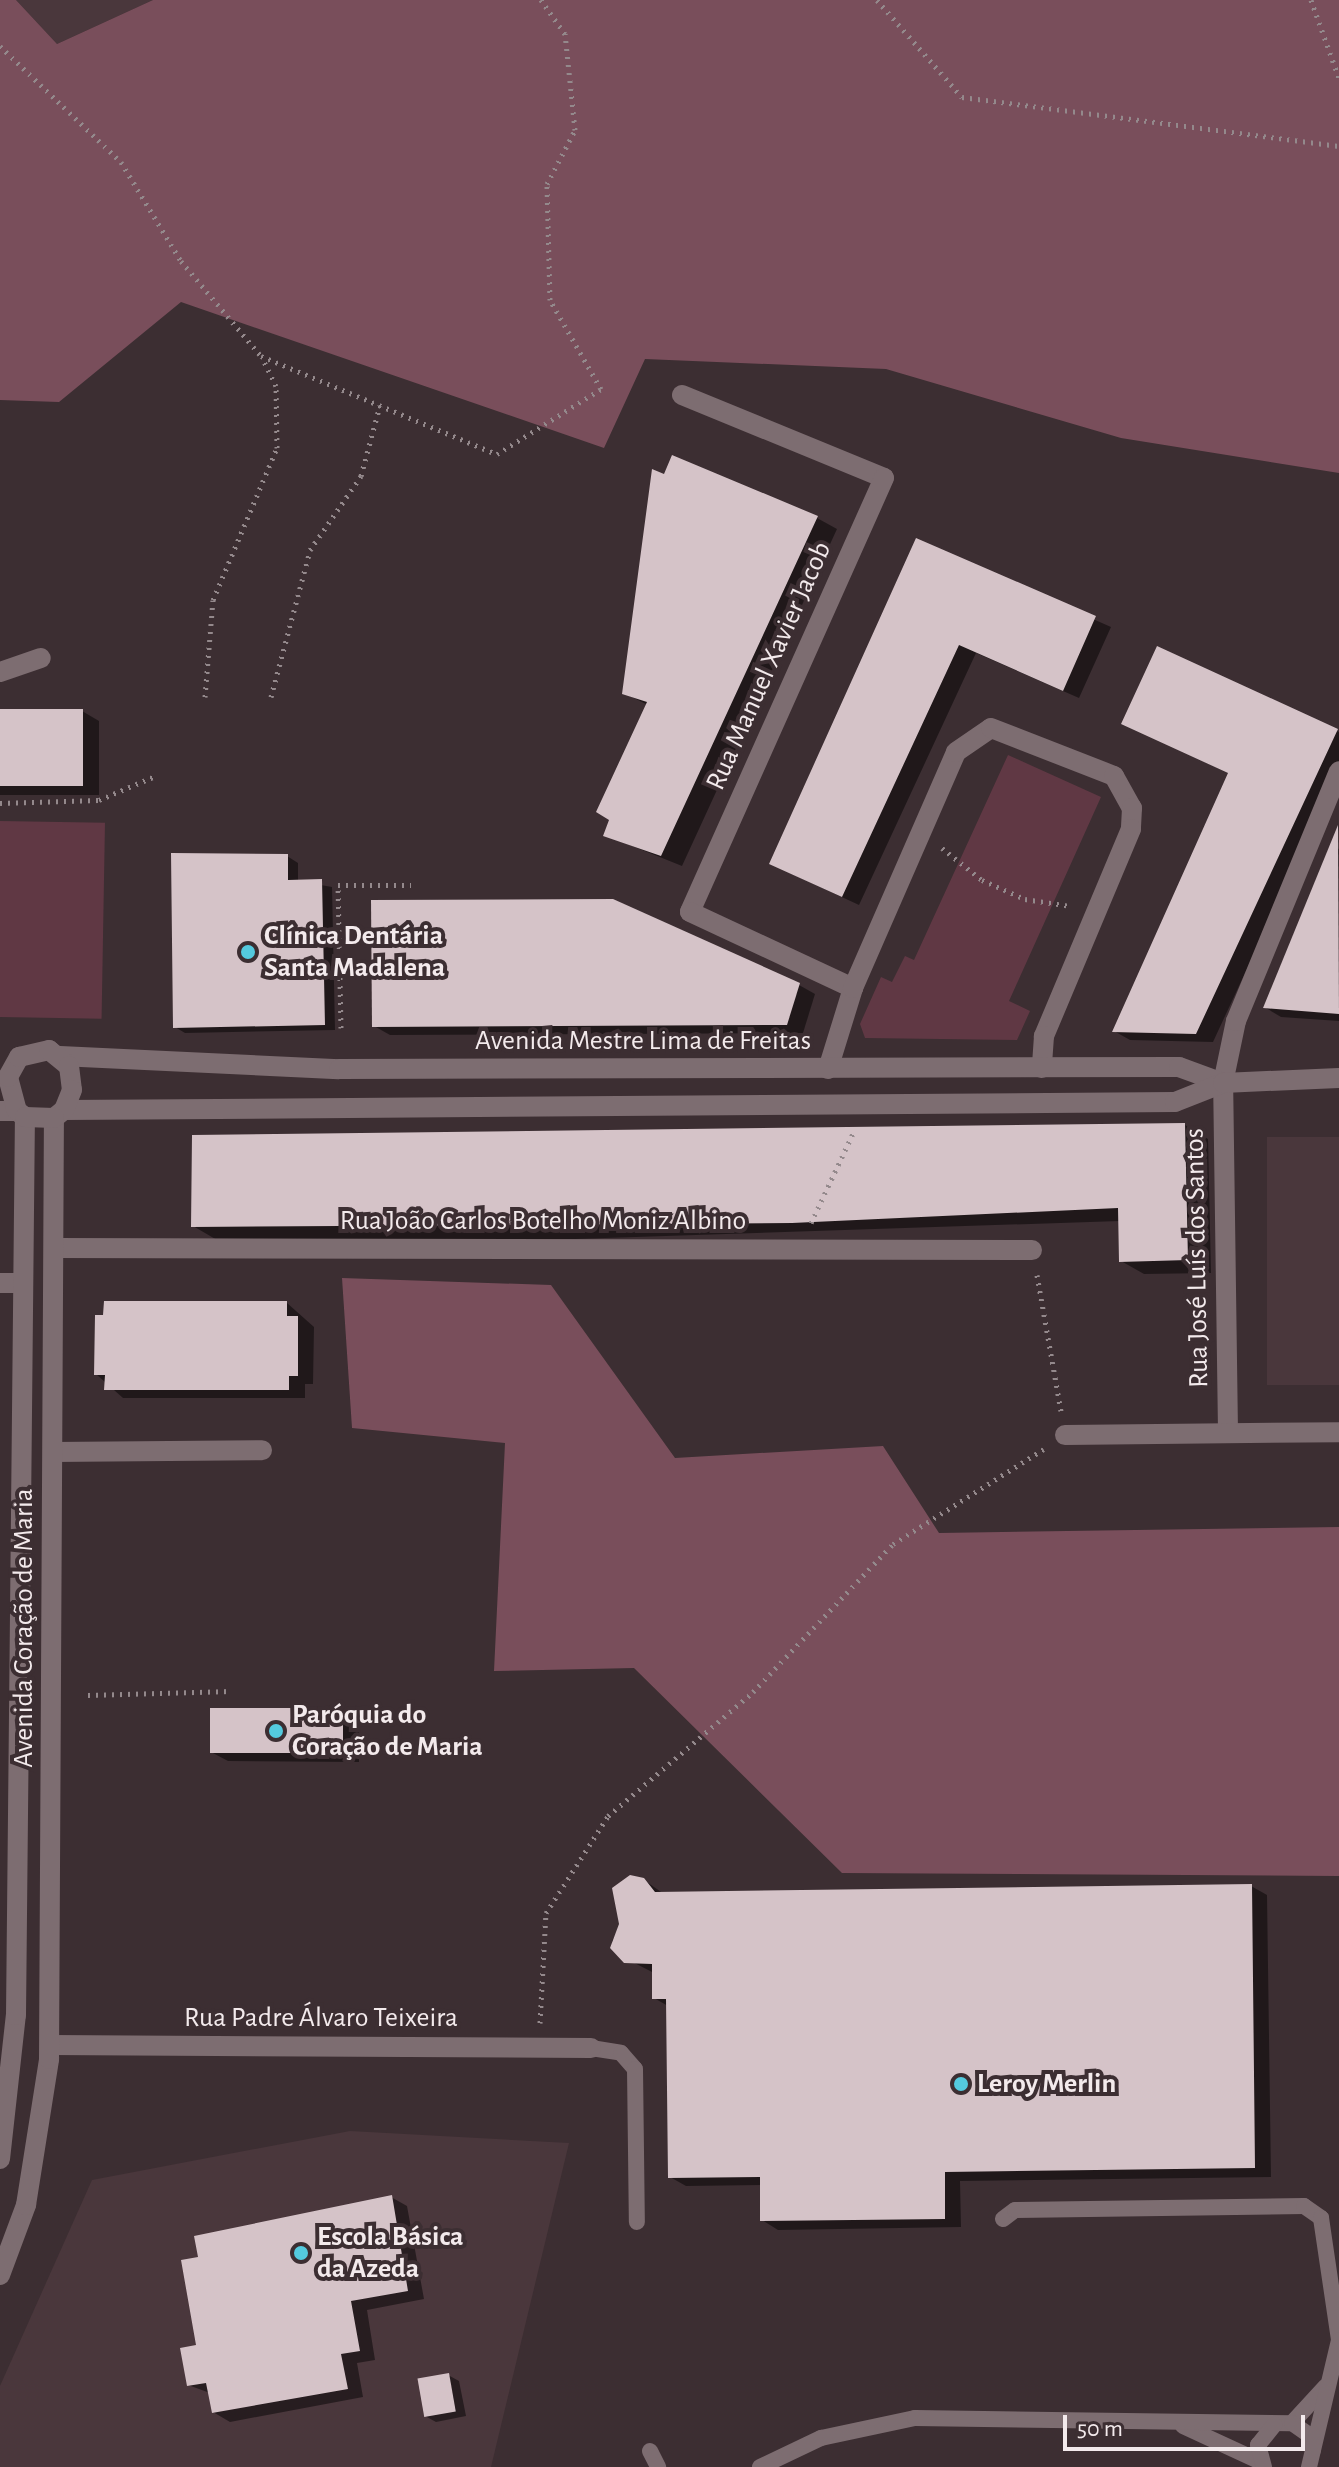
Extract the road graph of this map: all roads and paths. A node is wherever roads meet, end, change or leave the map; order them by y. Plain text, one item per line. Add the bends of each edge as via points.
1 (541, 0) edge
2 (877, 0) edge
3 (1311, 0) edge
4 (0, 46) edge
5 (1339, 78) edge
6 (1339, 146) edge
7 (261, 356) junction
8 (682, 395) dead end
9 (380, 405) junction
10 (41, 658) dead end
11 (0, 672) edge
12 (205, 697) dead end
13 (271, 697) dead end
14 (1339, 771) edge
15 (153, 777) dead end
16 (0, 803) edge
17 (919, 838) junction
18 (411, 885) dead end
19 (1094, 917) junction
20 (853, 988) junction
21 (341, 1028) dead end
22 (60, 1056) junction
23 (10, 1057) edge
24 (1042, 1068) junction
25 (828, 1069) junction
26 (1339, 1078) edge
27 (1223, 1083) junction
28 (14, 1113) edge
29 (59, 1114) junction
30 (856, 1126) dead end
31 (809, 1228) dead end
32 (54, 1248) junction
33 (1032, 1250) joint
34 (0, 1283) edge
35 (21, 1283) junction
36 (1228, 1432) junction
37 (1339, 1432) edge
38 (1065, 1435) junction
39 (262, 1450) dead end
40 (53, 1452) junction
41 (232, 1691) dead end
42 (88, 1695) dead end
43 (50, 2045) junction
44 (540, 2048) junction
45 (591, 2048) joint
46 (0, 2159) edge
47 (1003, 2219) dead end
48 (637, 2222) dead end
49 (0, 2275) edge
50 (1339, 2340) edge
51 (1332, 2378) junction
52 (1171, 2422) junction
53 (1292, 2423) junction
54 (1274, 2425) junction
55 (650, 2451) dead end
56 (1310, 2461) edge
57 (1263, 2465) edge
58 (658, 2467) edge
59 (760, 2467) edge

1 - 9 path via 565,34 575,130 547,184 550,300 601,389 497,454
2 - 6 path via 962,97
3 - 5 path
4 - 7 path via 121,162 181,261
7 - 9 path
7 - 12 path via 276,386 277,448 213,600
8 - 20 street, Rua Manuel Xavier Jacob via 884,478 690,912
9 - 13 path via 361,476 310,550
10 - 11 street
14 - 27 street, Rua José Luís dos Santos via 1236,1021
15 - 16 path via 99,800
17 - 19 path via 956,855 982,880
17 - 19 street via 956,752 991,728 1114,776 1132,808 1131,829
17 - 20 street
18 - 21 path via 338,885
19 - 24 street via 1052,1017
20 - 25 street
22 - 23 street via 31,1051
22 - 25 street, Avenida Mestre Lima de Freitas via 339,1069
22 - 29 street via 71,1077
23 - 28 street
24 - 25 street, Avenida Mestre Lima de Freitas
24 - 27 street, Avenida Mestre Lima de Freitas via 1179,1067
26 - 27 street, Avenida Mestre Lima de Freitas
27 - 29 street, Avenida Mestre Lima de Freitas via 1175,1102
27 - 36 street, Rua José Luís dos Santos
28 - 29 street
28 - 35 street, Avenida Coração de Maria
29 - 32 street, Avenida Coração de Maria
30 - 31 path
32 - 33 street, Rua João Carlos Botelho Moniz Albino
32 - 40 street, Avenida Coração de Maria
33 - 38 path
34 - 35 street
35 - 46 street, Avenida Coração de Maria via 16,2015
36 - 37 street
36 - 38 street
38 - 44 path via 893,1544 753,1692 608,1816 546,1913
39 - 40 street
40 - 43 street, Avenida Coração de Maria
41 - 42 path
43 - 44 street, Rua Padre Álvaro Teixeira
43 - 49 street, Avenida Coração de Maria via 26,2205
44 - 45 street, Rua Padre Álvaro Teixeira
45 - 48 lane via 621,2053 635,2069
47 - 50 lane via 1015,2210 1304,2206 1321,2218
50 - 51 lane
51 - 53 lane
51 - 56 lane
52 - 54 lane
52 - 57 lane
52 - 59 lane via 915,2418 821,2438
53 - 54 lane
53 - 56 lane via 1308,2434
54 - 57 lane via 1258,2445
55 - 58 lane

